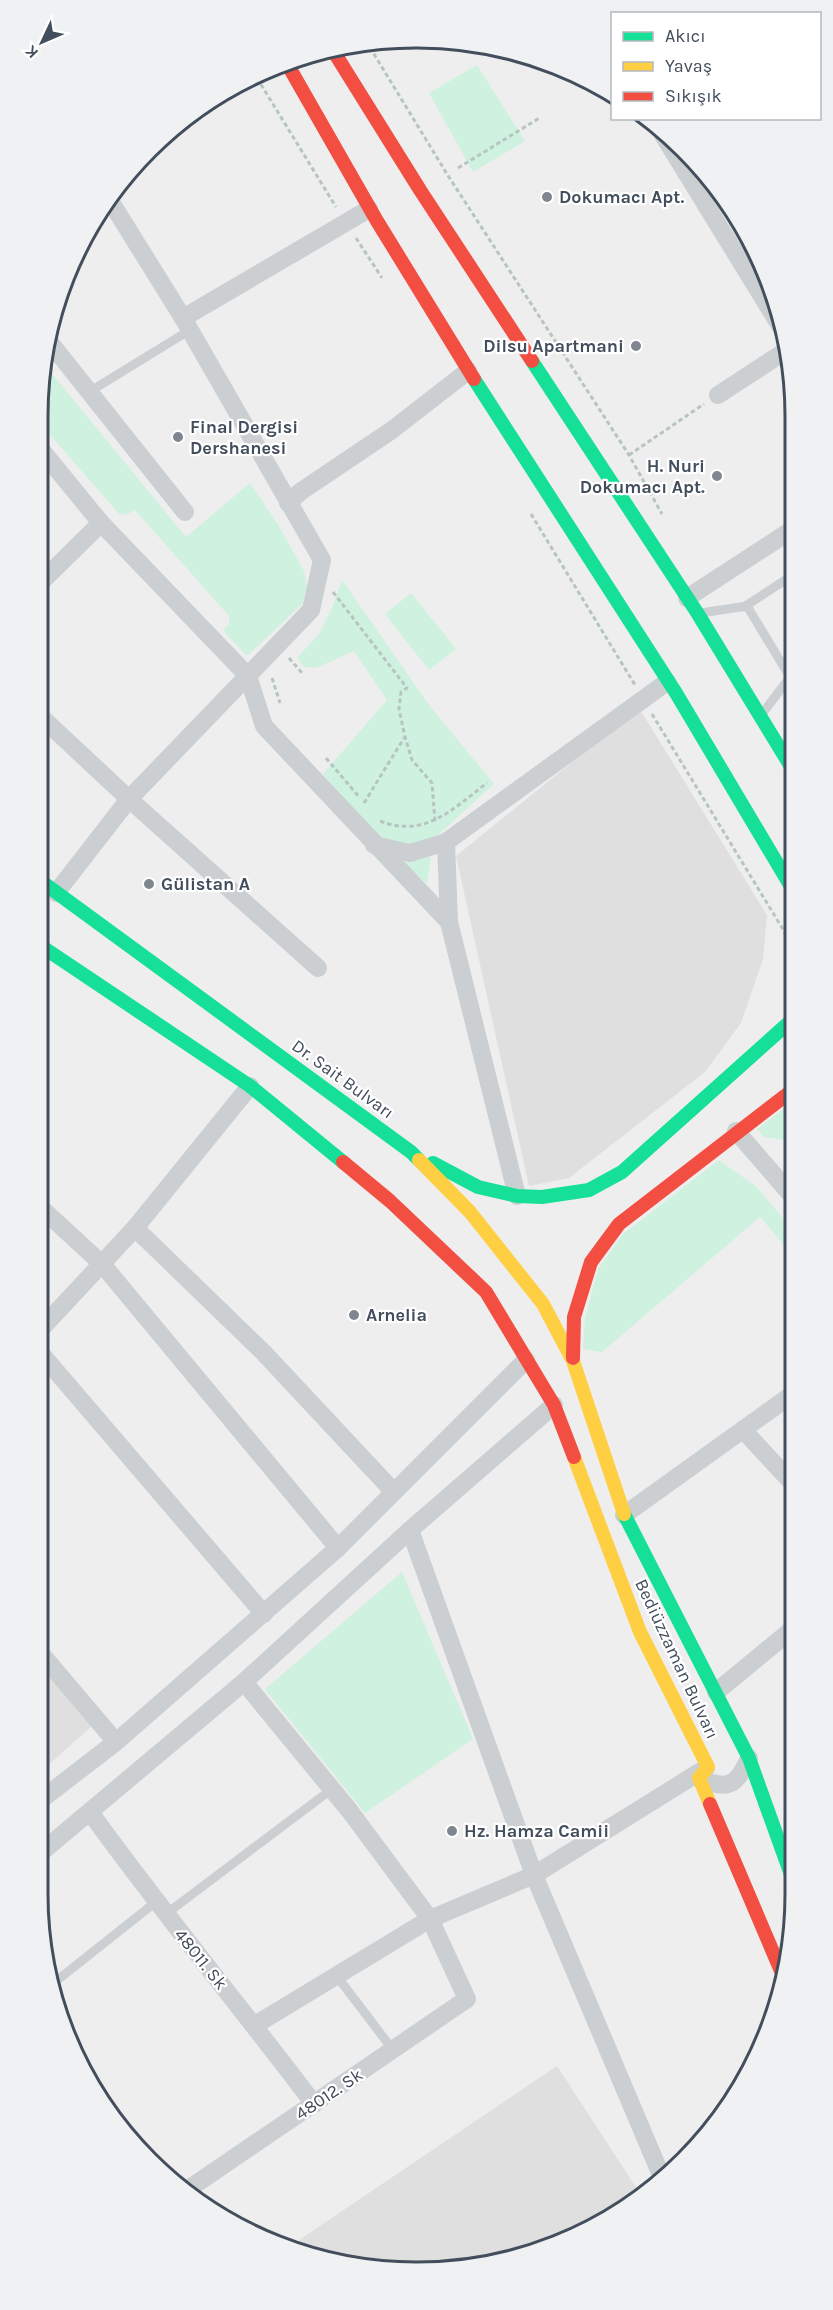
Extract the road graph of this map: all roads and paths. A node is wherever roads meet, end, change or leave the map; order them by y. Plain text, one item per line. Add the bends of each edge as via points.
1 (372, 51) edge
2 (337, 57) edge
3 (292, 70) edge
4 (260, 83) edge
5 (541, 117) dead end
6 (674, 154) edge
7 (458, 168) dead end
8 (114, 207) edge
9 (369, 209) junction
10 (345, 223) junction
11 (386, 285) dead end
12 (767, 304) edge
13 (186, 324) junction
14 (54, 348) edge
15 (780, 355) edge
16 (468, 371) junction
17 (89, 392) junction
18 (718, 395) joint
19 (629, 454) junction
20 (48, 458) edge
21 (288, 502) junction
22 (525, 506) dead end
23 (185, 512) dead end
24 (667, 522) dead end
25 (101, 523) junction
26 (785, 533) edge
27 (48, 575) edge
28 (785, 580) edge
29 (332, 590) dead end
30 (687, 598) junction
31 (744, 607) junction
32 (698, 614) junction
33 (785, 660) edge
34 (272, 670) dead end
35 (248, 676) junction
36 (667, 681) junction
37 (785, 684) edge
38 (643, 699) junction
39 (280, 703) dead end
40 (761, 716) junction
41 (48, 723) edge
42 (405, 738) junction
43 (785, 745) edge
44 (326, 758) dead end
45 (487, 783) dead end
46 (129, 800) junction
47 (364, 803) junction
48 (370, 811) dead end
49 (375, 816) dead end
50 (435, 822) junction
51 (446, 842) junction
52 (374, 845) junction
53 (785, 876) edge
54 (48, 887) edge
55 (56, 893) junction
56 (449, 922) junction
57 (785, 934) edge
58 (48, 951) edge
59 (318, 968) dead end
60 (785, 1026) edge
61 (250, 1086) junction
62 (785, 1096) edge
63 (736, 1131) junction
64 (411, 1152) junction
65 (785, 1188) edge
66 (517, 1196) junction
67 (48, 1214) edge
68 (135, 1228) junction
69 (102, 1264) junction
70 (48, 1321) edge
71 (526, 1360) junction
72 (573, 1361) junction
73 (48, 1362) edge
74 (785, 1400) edge
75 (554, 1405) junction
76 (744, 1431) junction
77 (785, 1475) edge
78 (394, 1492) junction
79 (624, 1515) junction
80 (410, 1530) junction
81 (338, 1548) junction
82 (264, 1614) junction
83 (785, 1636) edge
84 (48, 1662) edge
85 (244, 1682) junction
86 (716, 1692) junction
87 (116, 1742) junction
88 (749, 1758) junction
89 (703, 1773) junction
90 (332, 1789) junction
91 (48, 1794) edge
92 (90, 1812) junction
93 (48, 1847) edge
94 (785, 1850) edge
95 (534, 1875) junction
96 (161, 1908) junction
97 (430, 1918) junction
98 (778, 1963) edge
99 (336, 1975) junction
100 (59, 1979) edge
101 (255, 2025) junction
102 (393, 2050) junction
103 (314, 2104) junction
104 (658, 2171) edge
105 (192, 2186) edge

1 - 19 path
2 - 30 main road
3 - 9 main road
4 - 10 path
5 - 7 path
6 - 12 street
8 - 13 street
9 - 10 street
9 - 16 main road
10 - 11 path
10 - 13 street
13 - 17 lane
13 - 21 street
14 - 17 street
15 - 18 street
16 - 21 street
16 - 36 main road
17 - 23 street
18 - 19 path
19 - 24 path
20 - 25 street
21 - 35 street via 322,560 311,610
22 - 38 path
25 - 27 street
25 - 35 street
26 - 30 street
28 - 31 lane
29 - 42 path via 407,688 400,692 399,709
30 - 32 main road
31 - 32 lane
31 - 33 lane
32 - 40 main road
34 - 39 path
35 - 46 street
35 - 52 street via 264,726
36 - 38 street
36 - 53 main road
37 - 40 lane
38 - 51 street
38 - 57 path
40 - 43 main road
41 - 46 street
42 - 47 path
42 - 50 path via 412,760 432,783
44 - 47 path
45 - 50 path
46 - 55 street
46 - 59 street
47 - 48 path
49 - 50 path via 405,827
51 - 52 street via 410,853
51 - 56 street
52 - 56 street
54 - 55 main road, Dr. Sait Bulvarı
55 - 64 main road, Dr. Sait Bulvarı
56 - 66 street
58 - 61 main road
60 - 66 main road via 622,1172 589,1190 542,1197
61 - 68 street
61 - 71 main road, Bediüzzaman Bulvarı via 390,1201 486,1292
62 - 63 main road
63 - 65 street
63 - 72 main road via 619,1224 591,1262 574,1317
64 - 66 main road via 478,1187
64 - 72 main road, Dr. Sait Bulvarı via 470,1212 543,1304
67 - 69 street
68 - 69 street
68 - 78 street via 264,1353
69 - 70 street
69 - 81 street
71 - 75 main road, Bediüzzaman Bulvarı
71 - 78 street
72 - 79 main road, Bediüzzaman Bulvarı
73 - 82 street
74 - 76 street
75 - 80 street
75 - 89 main road, Bediüzzaman Bulvarı via 640,1632
76 - 77 street
76 - 79 street
78 - 81 street
79 - 86 main road, Bediüzzaman Bulvarı
80 - 85 street
80 - 95 street
81 - 82 street
82 - 87 street
83 - 86 street
84 - 87 street
85 - 90 street
85 - 92 street
86 - 88 main road, Bediüzzaman Bulvarı
87 - 91 street
88 - 89 street via 736,1781 726,1785 714,1784
88 - 94 main road, Bediüzzaman Bulvarı
89 - 95 street
89 - 98 main road, Bediüzzaman Bulvarı
90 - 96 lane
90 - 97 street
92 - 93 street
92 - 96 street, 48011. Sk
95 - 97 street
95 - 104 street
96 - 100 lane
96 - 101 street, 48011. Sk
97 - 99 street
97 - 102 street, 48012. Sk via 467,1999
99 - 101 street
99 - 102 lane
101 - 103 street, 48011. Sk
102 - 103 street, 48012. Sk
103 - 105 street, 48012. Sk

